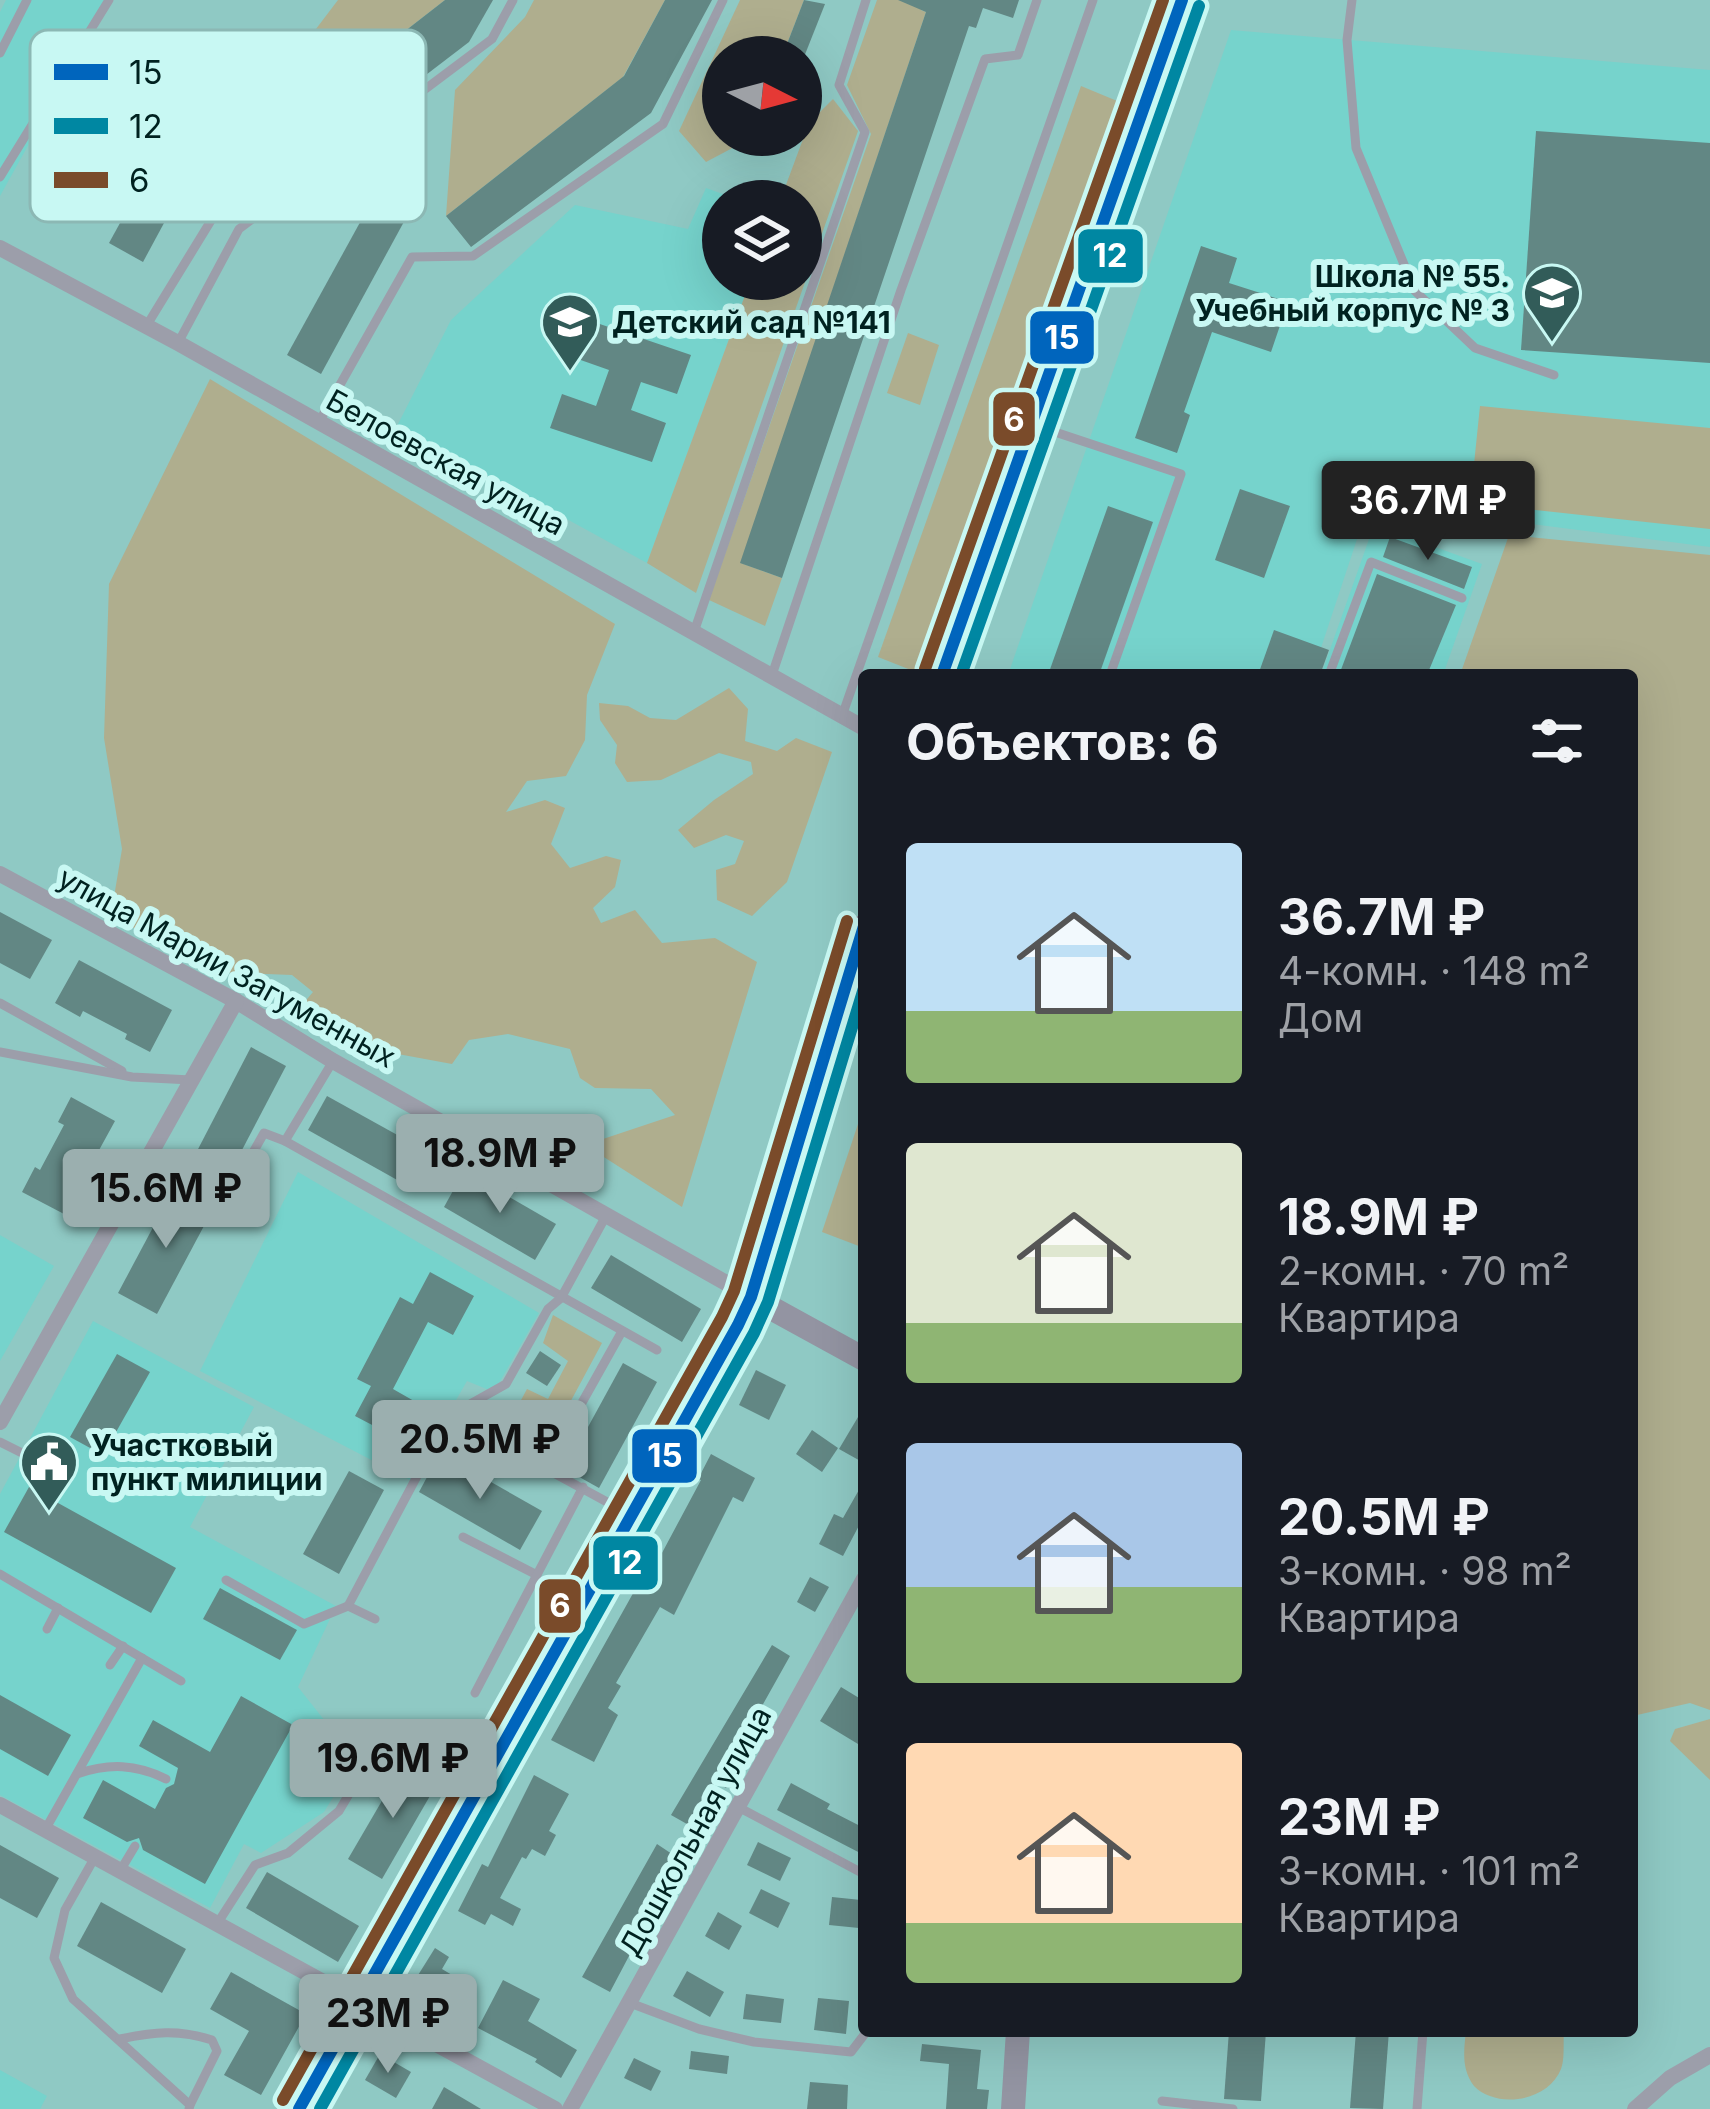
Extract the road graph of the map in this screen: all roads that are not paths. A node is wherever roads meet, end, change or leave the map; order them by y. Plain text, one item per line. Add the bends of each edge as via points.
1 (27, 0) edge
2 (110, 0) edge
3 (513, 0) edge
4 (723, 0) edge
5 (866, 0) edge
6 (1037, 0) edge
7 (1093, 0) edge
8 (1352, 0) edge
9 (1174, 3) edge
10 (91, 30) edge
11 (0, 53) edge
12 (426, 89) edge
13 (30, 129) edge
14 (0, 177) edge
15 (210, 222) edge
16 (249, 222) edge
17 (0, 248) edge
18 (147, 326) junction
19 (178, 343) junction
20 (1554, 376) dead end
21 (319, 422) junction
22 (1028, 424) junction
23 (1462, 598) dead end
24 (694, 632) junction
25 (858, 669) edge
26 (944, 669) edge
27 (1113, 669) edge
28 (1331, 669) edge
29 (858, 670) edge
30 (772, 675) junction
31 (842, 716) junction
32 (858, 725) edge
33 (0, 874) edge
34 (858, 946) edge
35 (236, 1001) junction
36 (0, 1003) edge
37 (0, 1052) edge
38 (333, 1061) junction
39 (132, 1077) junction
40 (191, 1080) junction
41 (285, 1141) junction
42 (242, 1172) dead end
43 (607, 1214) junction
44 (752, 1297) junction
45 (561, 1298) junction
46 (621, 1333) junction
47 (657, 1350) dead end
48 (858, 1357) edge
49 (449, 1416) junction
50 (0, 1422) edge
51 (0, 1442) edge
52 (48, 1466) dead end
53 (547, 1467) junction
54 (583, 1487) junction
55 (631, 1515) junction
56 (463, 1538) dead end
57 (0, 1574) edge
58 (537, 1575) junction
59 (226, 1580) dead end
60 (858, 1590) edge
61 (348, 1606) junction
62 (58, 1608) junction
63 (375, 1619) dead end
64 (47, 1629) dead end
65 (123, 1646) junction
66 (142, 1658) junction
67 (110, 1665) dead end
68 (182, 1681) dead end
69 (475, 1693) dead end
70 (77, 1774) junction
71 (484, 1778) junction
72 (166, 1779) dead end
73 (0, 1805) edge
74 (740, 1808) junction
75 (45, 1830) junction
76 (135, 1846) dead end
77 (95, 1858) junction
78 (120, 1871) junction
79 (858, 1871) edge
80 (217, 1924) junction
81 (359, 2002) junction
82 (630, 2003) junction
83 (862, 2037) edge
84 (1018, 2037) edge
85 (1423, 2037) edge
86 (120, 2039) junction
87 (1710, 2054) edge
88 (1162, 2101) dead end
89 (190, 2107) edge
90 (299, 2109) edge
91 (555, 2109) edge
92 (570, 2109) edge
93 (1013, 2109) edge
94 (1233, 2109) edge
95 (1417, 2109) edge
96 (1635, 2109) edge

1 - 11 lane
2 - 10 lane
3 - 12 lane via 492,39
4 - 21 lane via 663,124 473,256 412,257
5 - 24 lane via 839,85 866,132
6 - 30 lane via 1018,56 985,59
7 - 25 lane
8 - 20 lane via 1347,40 1356,148 1415,291 1475,348
9 - 22 main road
13 - 14 lane
15 - 18 lane
16 - 19 lane
17 - 18 street, Белоевская улица
18 - 19 street, Белоевская улица
19 - 21 street, Белоевская улица
21 - 24 street, Белоевская улица
22 - 26 main road
22 - 27 lane via 1181,474
23 - 28 lane via 1371,562
24 - 30 street, Белоевская улица
29 - 31 lane
30 - 31 street, Белоевская улица
31 - 32 street, Белоевская улица
33 - 35 street, улица Марии Загуменных
34 - 44 main road
35 - 38 street, улица Марии Загуменных
35 - 40 street
36 - 39 lane
37 - 39 lane
38 - 41 lane
38 - 43 street, улица Марии Загуменных
39 - 40 lane
40 - 50 street
41 - 42 lane via 264,1133
41 - 45 lane
43 - 44 street, улица Марии Загуменных
43 - 45 lane
44 - 48 main road, улица Марии Загуменных
44 - 55 main road
45 - 46 lane
45 - 49 lane via 506,1384
46 - 47 lane
46 - 53 lane
49 - 53 lane
49 - 61 lane
51 - 52 lane
53 - 54 lane
54 - 55 lane
54 - 58 lane
55 - 71 main road
56 - 58 lane
57 - 62 lane
58 - 69 lane
59 - 61 lane via 304,1624
60 - 74 street, Дошкольная улица
61 - 63 lane
62 - 64 lane
62 - 65 lane
65 - 66 lane
65 - 67 lane
66 - 68 lane
66 - 70 lane
70 - 72 lane via 142,1768
70 - 75 lane
71 - 80 lane via 427,1749 368,1762 339,1811 288,1852 255,1864
71 - 81 main road
73 - 75 street
74 - 79 lane
74 - 82 street, Дошкольная улица
75 - 77 street
76 - 78 lane
77 - 78 street
77 - 86 lane via 65,1910 54,1958 73,1999
78 - 80 street
80 - 81 street
81 - 90 main road
81 - 91 street
82 - 83 lane via 754,2042 851,2052
82 - 92 street, Дошкольная улица
84 - 93 main road
85 - 95 lane
86 - 89 lane
86 - 89 lane via 184,2031 212,2040 217,2051
87 - 96 street
88 - 94 lane

